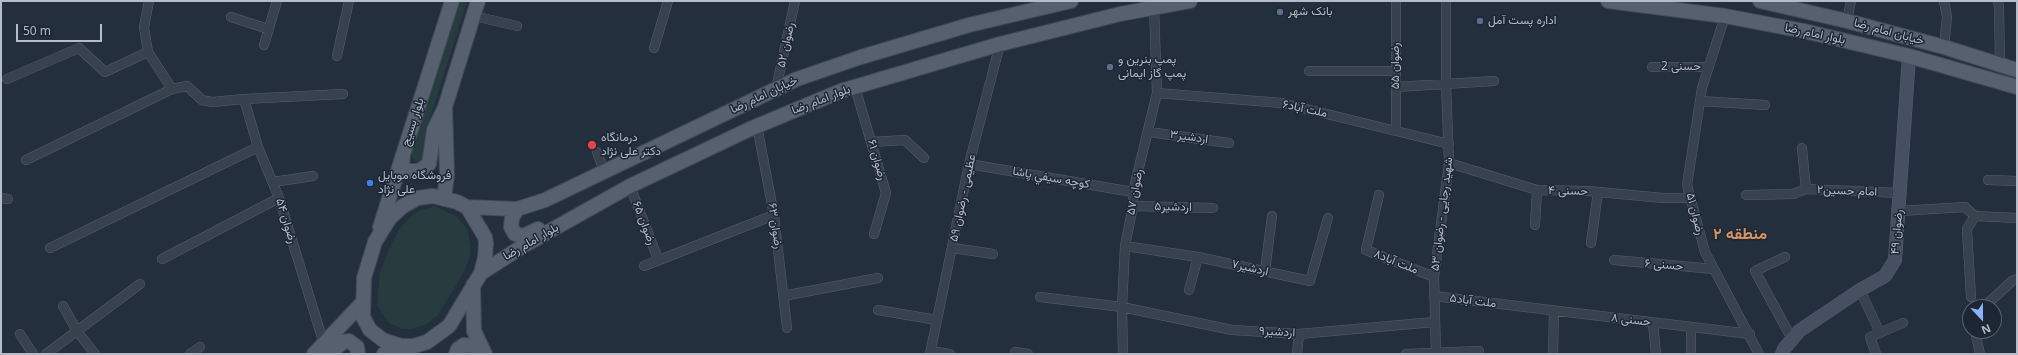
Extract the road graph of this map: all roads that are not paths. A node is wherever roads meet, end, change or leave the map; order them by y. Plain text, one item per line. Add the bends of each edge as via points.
1 (148, 1) edge
2 (276, 1) edge
3 (349, 1) edge
4 (452, 1) edge
5 (478, 1) edge
6 (668, 1) edge
7 (795, 1) edge
8 (1071, 1) edge
9 (1190, 1) edge
10 (1396, 1) edge
11 (1446, 1) edge
12 (1608, 1) edge
13 (1760, 1) edge
14 (1851, 1) edge
15 (1944, 1) edge
16 (1998, 1) edge
17 (1154, 7) junction
18 (474, 16) junction
19 (1725, 16) junction
20 (231, 17) dead end
21 (1847, 21) junction
22 (516, 26) dead end
23 (268, 29) junction
24 (1000, 44) junction
25 (264, 45) dead end
26 (1944, 47) junction
27 (654, 48) dead end
28 (148, 52) junction
29 (337, 56) dead end
30 (1909, 56) junction
31 (2000, 65) junction
32 (1652, 67) dead end
33 (1709, 67) junction
34 (1309, 70) dead end
35 (2017, 70) edge
36 (1396, 71) junction
37 (7, 79) dead end
38 (1494, 80) dead end
39 (1446, 84) junction
40 (1396, 86) junction
41 (855, 87) junction
42 (2017, 87) edge
43 (172, 89) junction
44 (776, 89) junction
45 (1157, 93) junction
46 (343, 94) dead end
47 (244, 98) junction
48 (1700, 101) junction
49 (1765, 105) dead end
50 (445, 107) junction
51 (756, 126) junction
52 (1396, 131) junction
53 (1148, 132) junction
54 (871, 142) junction
55 (1229, 143) dead end
56 (1449, 144) junction
57 (258, 147) junction
58 (1802, 148) dead end
59 (404, 152) junction
60 (597, 152) dead end
61 (924, 158) dead end
62 (26, 160) dead end
63 (1450, 163) junction
64 (969, 164) junction
65 (604, 171) junction
66 (313, 176) dead end
67 (1988, 180) dead end
68 (2017, 181) edge
69 (274, 182) junction
70 (630, 186) junction
71 (1806, 189) junction
72 (1537, 190) junction
73 (1133, 192) junction
74 (1598, 192) junction
75 (1900, 193) junction
76 (1379, 195) dead end
77 (1746, 195) dead end
78 (279, 198) junction
79 (1691, 198) junction
80 (444, 199) junction
81 (1133, 206) junction
82 (467, 207) junction
83 (1213, 208) dead end
84 (517, 209) junction
85 (1900, 211) junction
86 (774, 215) junction
87 (1272, 216) dead end
88 (1975, 216) junction
89 (1328, 218) dead end
90 (2017, 218) edge
91 (1535, 225) dead end
92 (874, 234) dead end
93 (375, 242) junction
94 (1591, 243) dead end
95 (1125, 246) junction
96 (50, 248) dead end
97 (953, 248) junction
98 (993, 254) dead end
99 (1198, 256) junction
100 (1785, 257) dead end
101 (162, 259) dead end
102 (658, 259) junction
103 (1614, 260) dead end
104 (644, 266) dead end
105 (1714, 269) junction
106 (1265, 271) junction
107 (481, 273) junction
108 (1434, 277) junction
109 (878, 278) dead end
110 (2017, 279) edge
111 (140, 284) dead end
112 (473, 285) junction
113 (1190, 290) dead end
114 (1860, 290) junction
115 (783, 296) junction
116 (1434, 296) junction
117 (1040, 297) dead end
118 (1971, 297) dead end
119 (1993, 299) edge
120 (362, 303) junction
121 (63, 306) dead end
122 (1512, 306) joint
123 (1122, 307) junction
124 (878, 310) dead end
125 (1554, 311) junction
126 (937, 320) junction
127 (1434, 322) junction
128 (1903, 322) dead end
129 (1653, 323) junction
130 (1691, 327) junction
131 (787, 328) dead end
132 (77, 331) junction
133 (1880, 333) junction
134 (20, 334) dead end
135 (1299, 334) junction
136 (1750, 334) junction
137 (1792, 339) junction
138 (1977, 339) edge
139 (200, 347) dead end
140 (326, 349) edge
141 (413, 349) edge
142 (1479, 351) dead end
143 (1015, 352) dead end
144 (930, 353) edge
145 (1691, 353) dead end
146 (33, 354) edge
147 (46, 354) edge
148 (95, 354) edge
149 (190, 354) edge
150 (314, 354) edge
151 (358, 354) edge
152 (384, 354) edge
153 (456, 354) edge
154 (484, 354) edge
155 (950, 354) edge
156 (1028, 354) edge
157 (1123, 354) edge
158 (1297, 354) edge
159 (1406, 354) edge
160 (1436, 354) edge
161 (1553, 354) edge
162 (1656, 354) edge
163 (1760, 354) edge
164 (1782, 354) edge
165 (1876, 354) edge
166 (1980, 354) edge

1 - 28 street via 144,28
2 - 23 street
3 - 29 street
4 - 59 main road, بلوار بسیج
5 - 18 main road
6 - 27 street
7 - 44 street, رضوان ۵۲
8 - 44 main road, خیابان امام رضا via 926,37 797,79
9 - 17 main road, بلوار امام رضا
10 - 36 street, رضوان ۵۵
11 - 39 street, شهید رجایی - رضوان ۵۳
12 - 19 main road, بلوار امام رضا
13 - 21 main road, خیابان امام رضا
14 - 21 street
15 - 26 street via 1947,17
16 - 31 street
17 - 24 main road, بلوار امام رضا
17 - 45 street, رضوان ۵۷
18 - 22 street
18 - 50 main road
19 - 30 main road, بلوار امام رضا via 1804,31
19 - 33 street, رضوان ۵۱
20 - 23 street
21 - 26 main road, خیابان امام رضا
23 - 25 street
24 - 41 main road, بلوار امام رضا
24 - 64 street, عظیمی - رضوان ۵۹
26 - 31 main road, خیابان امام رضا
28 - 37 street via 105,72 79,48
28 - 43 street
30 - 42 main road, بلوار امام رضا
30 - 75 street, رضوان ۴۹
31 - 35 main road, خیابان امام رضا
32 - 33 street, حسنی 2
33 - 48 street, رضوان ۵۱
34 - 36 street
36 - 40 street, رضوان ۵۵
38 - 39 street
39 - 40 street
39 - 56 street, شهید رجایی - رضوان ۵۳
40 - 52 street, رضوان ۵۵
41 - 51 main road, بلوار امام رضا
41 - 54 street, رضوان ۶۱
43 - 47 street via 187,86 202,100 212,102
43 - 62 street
44 - 65 main road, خیابان امام رضا
45 - 52 street, ملت آباد۶ via 1282,103
45 - 53 street, رضوان ۵۷
46 - 47 street
47 - 57 street, رضوان ۵۴
48 - 49 street
48 - 79 street, رضوان ۵۱ via 1687,185
50 - 59 main road via 434,130 428,164 419,171 408,171 402,164
50 - 80 main road via 447,175
51 - 70 main road, بلوار امام رضا
51 - 86 street, رضوان ۶۳
52 - 56 street, ملت آباد۶
53 - 55 street, اردشیر۳
53 - 73 street, رضوان ۵۷
54 - 61 street via 904,140
54 - 92 street, رضوان ۶۱ via 886,193
56 - 63 street, شهید رجایی - رضوان ۵۳
57 - 69 street, رضوان ۵۴
57 - 96 street
58 - 71 street
59 - 93 main road, بلوار بسیج
60 - 65 street
63 - 72 street, حسنی ۴
63 - 108 street, شهید رجایی - رضوان ۵۳
64 - 73 street, كوچه سيفي پاشا
64 - 97 street, عظیمی - رضوان ۵۹
65 - 84 main road, خیابان امام رضا via 545,200
66 - 69 street
67 - 68 street
69 - 78 street, رضوان ۵۴
70 - 84 main road via 585,202 523,236 516,234 511,227
70 - 102 street, رضوان ۶۵
70 - 107 main road, بلوار امام رضا via 523,246
71 - 75 street, امام حسین۲
71 - 77 street, امام حسین۲ via 1793,194
72 - 74 street, حسنی ۴
72 - 91 street
73 - 81 street, رضوان ۵۷
74 - 79 street, حسنی ۴
74 - 94 street
75 - 85 street, رضوان ۴۹
76 - 108 street, ملت آباد۸ via 1366,250
78 - 101 street
78 - 140 street, رضوان ۵۴
79 - 105 street, رضوان ۵۱ via 1704,252
80 - 82 main road
80 - 93 main road via 433,196 418,198 403,206 389,219
81 - 83 street, اردشیر۵
81 - 95 street, رضوان ۵۷
82 - 84 main road, خیابان امام رضا
82 - 107 main road via 482,229 486,243
85 - 88 street via 1965,207
85 - 114 street, رضوان ۴۹ via 1893,265 1885,276
86 - 102 street
86 - 115 street, رضوان ۶۳
87 - 106 street
88 - 90 street
88 - 118 street via 1966,229
89 - 106 street, اردشیر۷ via 1310,281
93 - 120 main road via 364,278
95 - 99 street, اردشیر۷
95 - 123 street, رضوان ۵۷
97 - 98 street
97 - 126 street, عظیمی - رضوان ۵۹
99 - 106 street, اردشیر۷
99 - 113 street
100 - 137 street via 1755,271
102 - 104 street
103 - 105 street, حسنی ۶
105 - 136 street, رضوان ۵۱
107 - 112 main road
108 - 116 street, شهید رجایی - رضوان ۵۳
109 - 115 street
110 - 119 street
111 - 132 street
112 - 141 main road via 449,326
112 - 154 main road via 474,331
114 - 133 street
114 - 137 street, رضوان ۴۹ via 1799,331
115 - 131 street, رضوان ۶۳
116 - 122 street, ملت آباد۵
116 - 127 street, شهید رجایی - رضوان ۵۳
117 - 123 street, اردشیر۹
120 - 140 main road
120 - 141 main road via 363,317 370,330 383,340
121 - 132 street
122 - 125 street, حسنی ۸
123 - 135 street, اردشیر۹ via 1232,330
123 - 157 street, رضوان ۵۷
124 - 126 street
125 - 129 street, حسنی ۸
125 - 161 street
126 - 144 street, عظیمی - رضوان ۵۹
127 - 135 street, اردشیر۹
127 - 160 street, شهید رجایی - رضوان ۵۳
128 - 133 street
129 - 130 street, حسنی ۸
129 - 162 street
130 - 136 street, حسنی ۸
130 - 145 street
132 - 147 street
132 - 148 street
133 - 165 street via 1870,337
134 - 146 street
135 - 158 street
136 - 163 street, رضوان ۵۱
137 - 164 street, رضوان ۴۹
138 - 166 street
139 - 149 street
140 - 150 main road
140 - 151 main road via 349,341 357,347
141 - 152 main road
142 - 160 street
143 - 156 street
144 - 155 street
153 - 154 main road via 464,345 473,346
159 - 160 street

